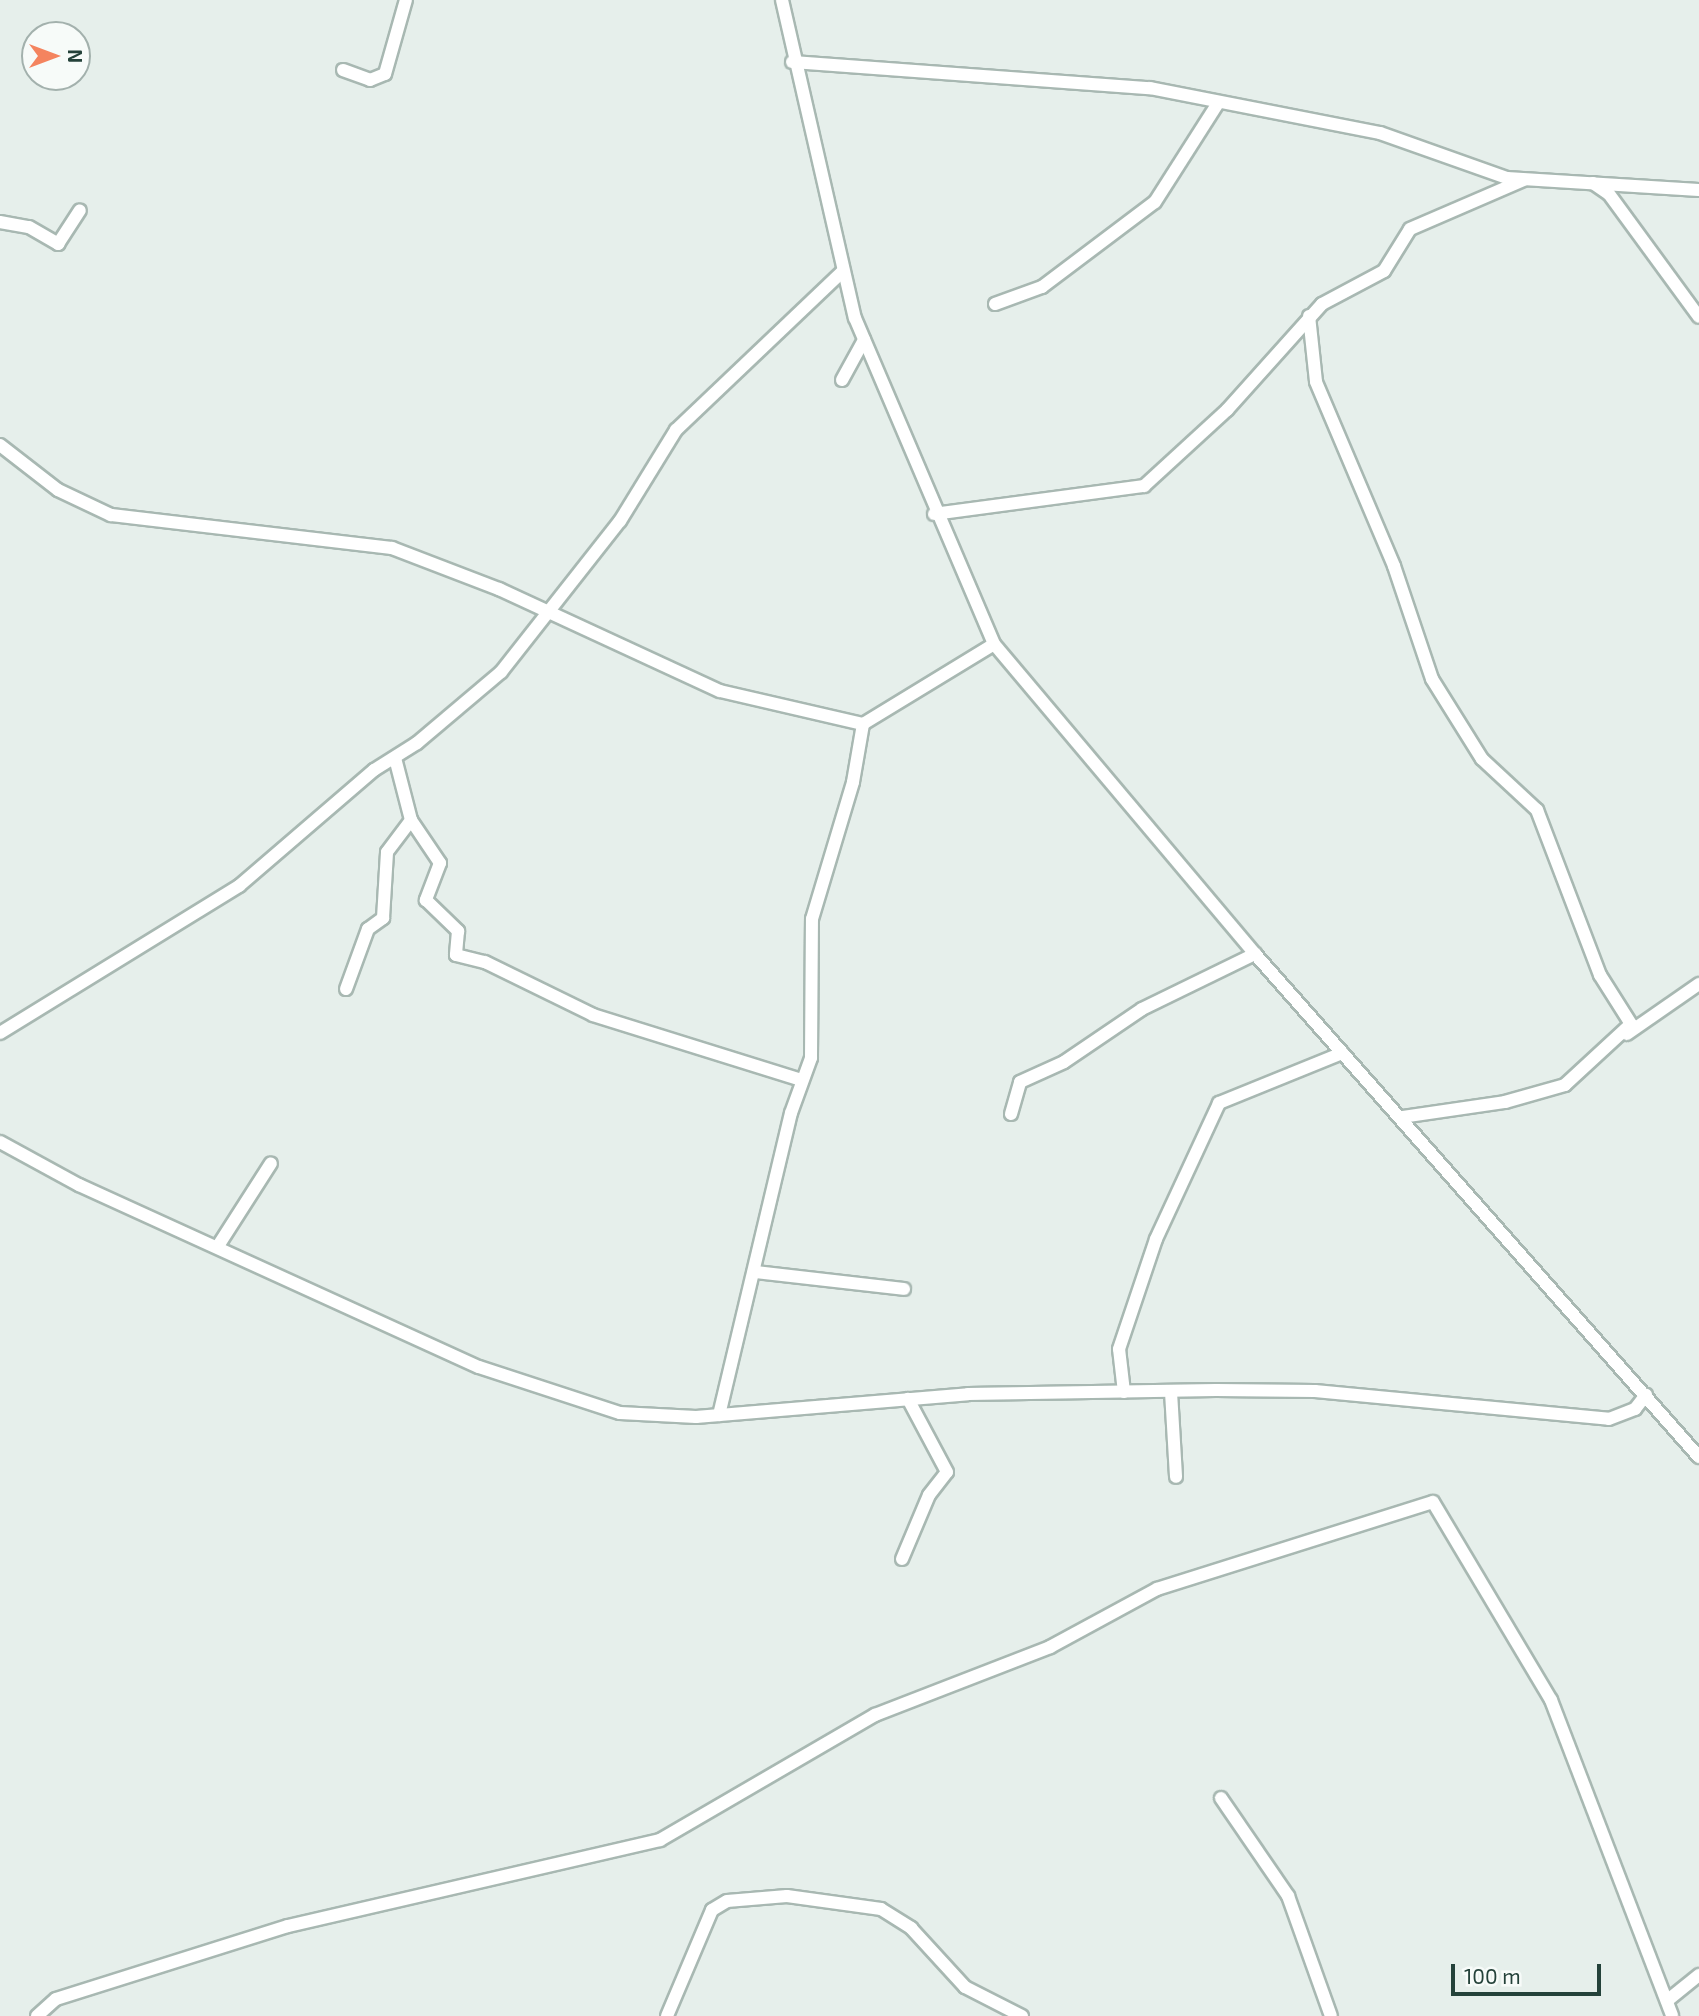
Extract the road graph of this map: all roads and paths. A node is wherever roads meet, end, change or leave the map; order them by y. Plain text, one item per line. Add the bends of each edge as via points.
1 (406, 0) edge
2 (782, 0) edge
3 (792, 62) junction
4 (343, 70) dead end
5 (1218, 103) junction
6 (1524, 180) junction
7 (1591, 181) junction
8 (1699, 190) edge
9 (80, 210) dead end
10 (0, 222) edge
11 (843, 271) junction
12 (995, 304) dead end
13 (1309, 316) junction
14 (1699, 317) edge
15 (864, 340) junction
16 (842, 380) dead end
17 (0, 445) edge
18 (934, 514) junction
19 (548, 613) junction
20 (994, 644) junction
21 (863, 724) junction
22 (395, 758) junction
23 (411, 820) junction
24 (1255, 954) junction
25 (1699, 984) edge
26 (346, 989) dead end
27 (0, 1033) edge
28 (1627, 1034) junction
29 (1342, 1053) junction
30 (802, 1080) junction
31 (1011, 1114) dead end
32 (1402, 1117) junction
33 (0, 1142) edge
34 (271, 1163) dead end
35 (218, 1246) junction
36 (755, 1272) junction
37 (904, 1289) dead end
38 (1124, 1392) junction
39 (1171, 1392) junction
40 (1647, 1395) junction
41 (908, 1399) junction
42 (719, 1415) junction
43 (1699, 1457) edge
44 (1176, 1477) dead end
45 (902, 1559) dead end
46 (1221, 1798) dead end
47 (1699, 1975) edge
48 (1668, 2000) junction
49 (37, 2016) edge
50 (667, 2016) edge
51 (1022, 2016) edge
52 (1331, 2016) edge
53 (1672, 2016) edge

1 - 4 street via 385,74 370,80
2 - 3 street
3 - 5 street via 1150,88
3 - 11 street
5 - 6 street via 1380,133
5 - 12 street via 1155,202 1042,287
6 - 7 street
6 - 13 street via 1410,229 1384,271
7 - 8 street
7 - 14 street via 1609,194
9 - 10 street via 58,244 29,227
11 - 15 street
11 - 19 street via 695,408
13 - 18 street via 1227,410 1144,485
13 - 28 street via 1316,382 1394,566 1432,679 1482,760 1537,810 1596,966 1629,1016
15 - 16 street
15 - 18 street
17 - 19 street via 58,490 111,515 381,546
18 - 20 street
19 - 21 street via 720,691
19 - 22 street via 501,672
20 - 21 street
20 - 24 street
21 - 30 street via 853,782 812,919 814,1015
22 - 23 street
22 - 27 street via 239,886
23 - 26 street via 387,852 383,918 368,929
23 - 30 street via 438,857 426,900 457,931 456,955 485,962 593,1015
24 - 29 street
24 - 31 street via 1142,1009 1064,1062 1020,1082
25 - 28 street
28 - 32 street via 1548,1091
29 - 32 street
29 - 38 street via 1219,1103 1156,1239 1119,1349
30 - 36 street
32 - 40 street
33 - 35 street via 42,1168
34 - 35 street
35 - 42 street via 515,1382 620,1413
36 - 37 street
36 - 42 street
38 - 39 street
38 - 41 street
39 - 40 street via 1315,1391 1562,1419 1626,1415
39 - 44 street
40 - 43 street
41 - 42 street
41 - 45 street via 947,1472 929,1495
46 - 52 street via 1288,1896
47 - 48 street
48 - 49 street via 1551,1700 1433,1502 1157,1589 1050,1647 876,1715 660,1840 288,1926 56,1999
48 - 53 street
50 - 51 street via 712,1910 727,1901 787,1896 881,1909 911,1928 965,1987

